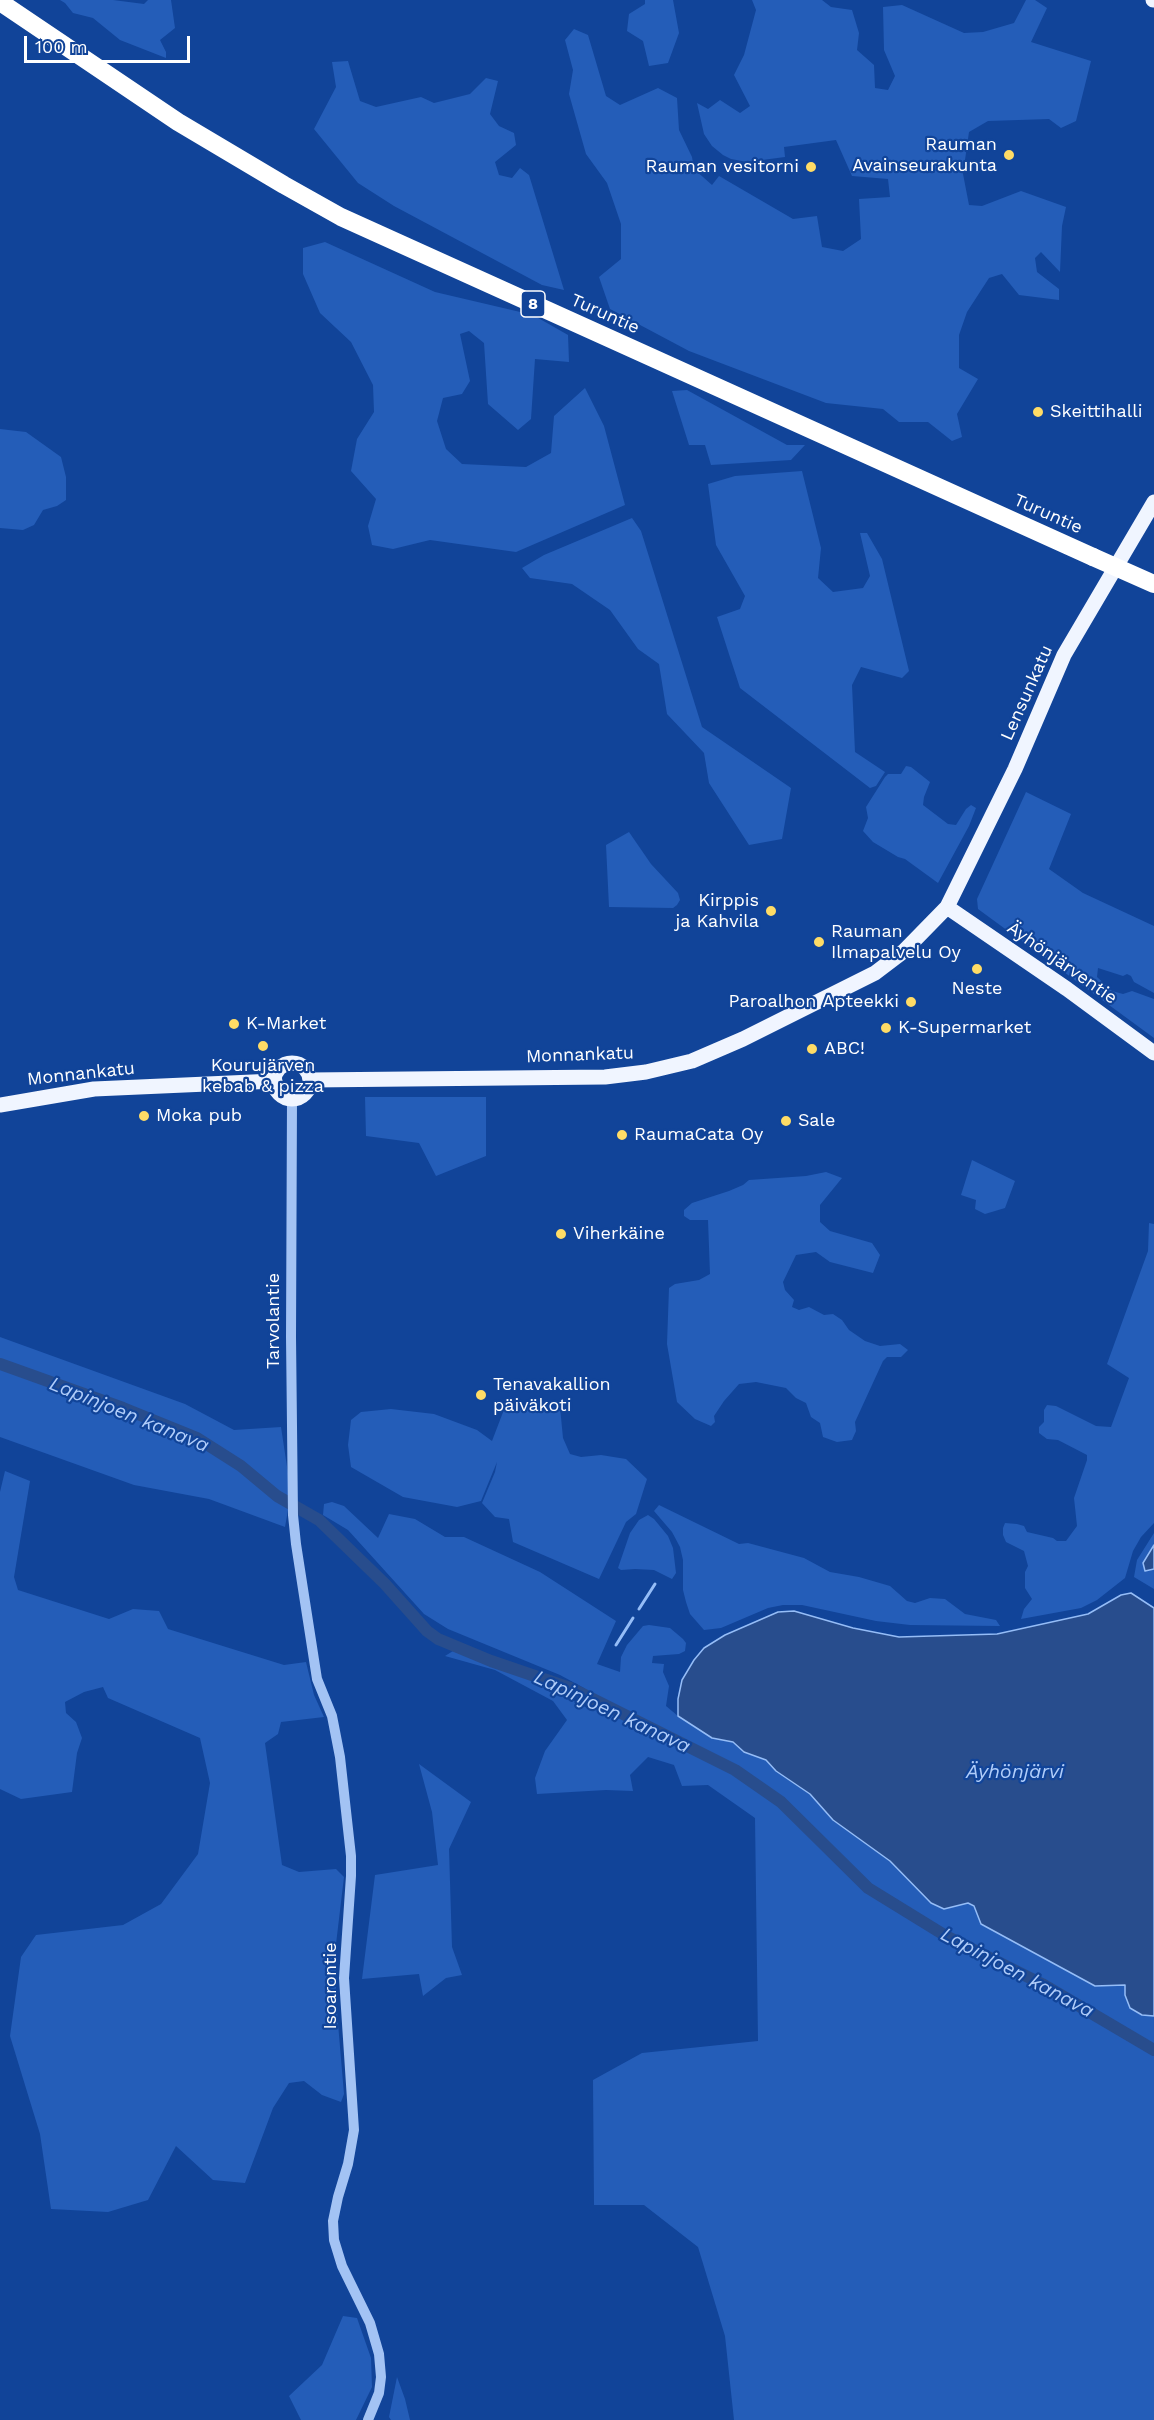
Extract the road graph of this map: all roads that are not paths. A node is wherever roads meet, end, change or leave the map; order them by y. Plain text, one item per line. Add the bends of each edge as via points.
1 (0, 2) edge
2 (1154, 502) edge
3 (1154, 584) edge
4 (947, 907) junction
5 (1154, 1053) edge
6 (310, 1080) junction
7 (274, 1081) junction
8 (292, 1099) junction
9 (0, 1105) edge
10 (296, 1544) joint
11 (372, 2419) edge

1 - 3 highway, Turuntie / 8, bridge via 178,122 342,217
2 - 4 main road, Lensunkatu via 1064,654 1015,769
4 - 5 main road, Äyhönjärventie
4 - 6 main road, Monnankatu via 904,951 875,973 692,1061 605,1077
6 - 7 main road via 302,1066 291,1063 279,1069
6 - 8 main road via 303,1095
7 - 8 main road via 282,1096
7 - 9 main road, Monnankatu via 94,1089
8 - 10 street, Tarvolantie via 291,1337
10 - 11 street, Isoarontie via 317,1679 336,1733 348,1824 351,1876 344,1978 354,2130 333,2221 342,2266 370,2323 380,2354 379,2393

